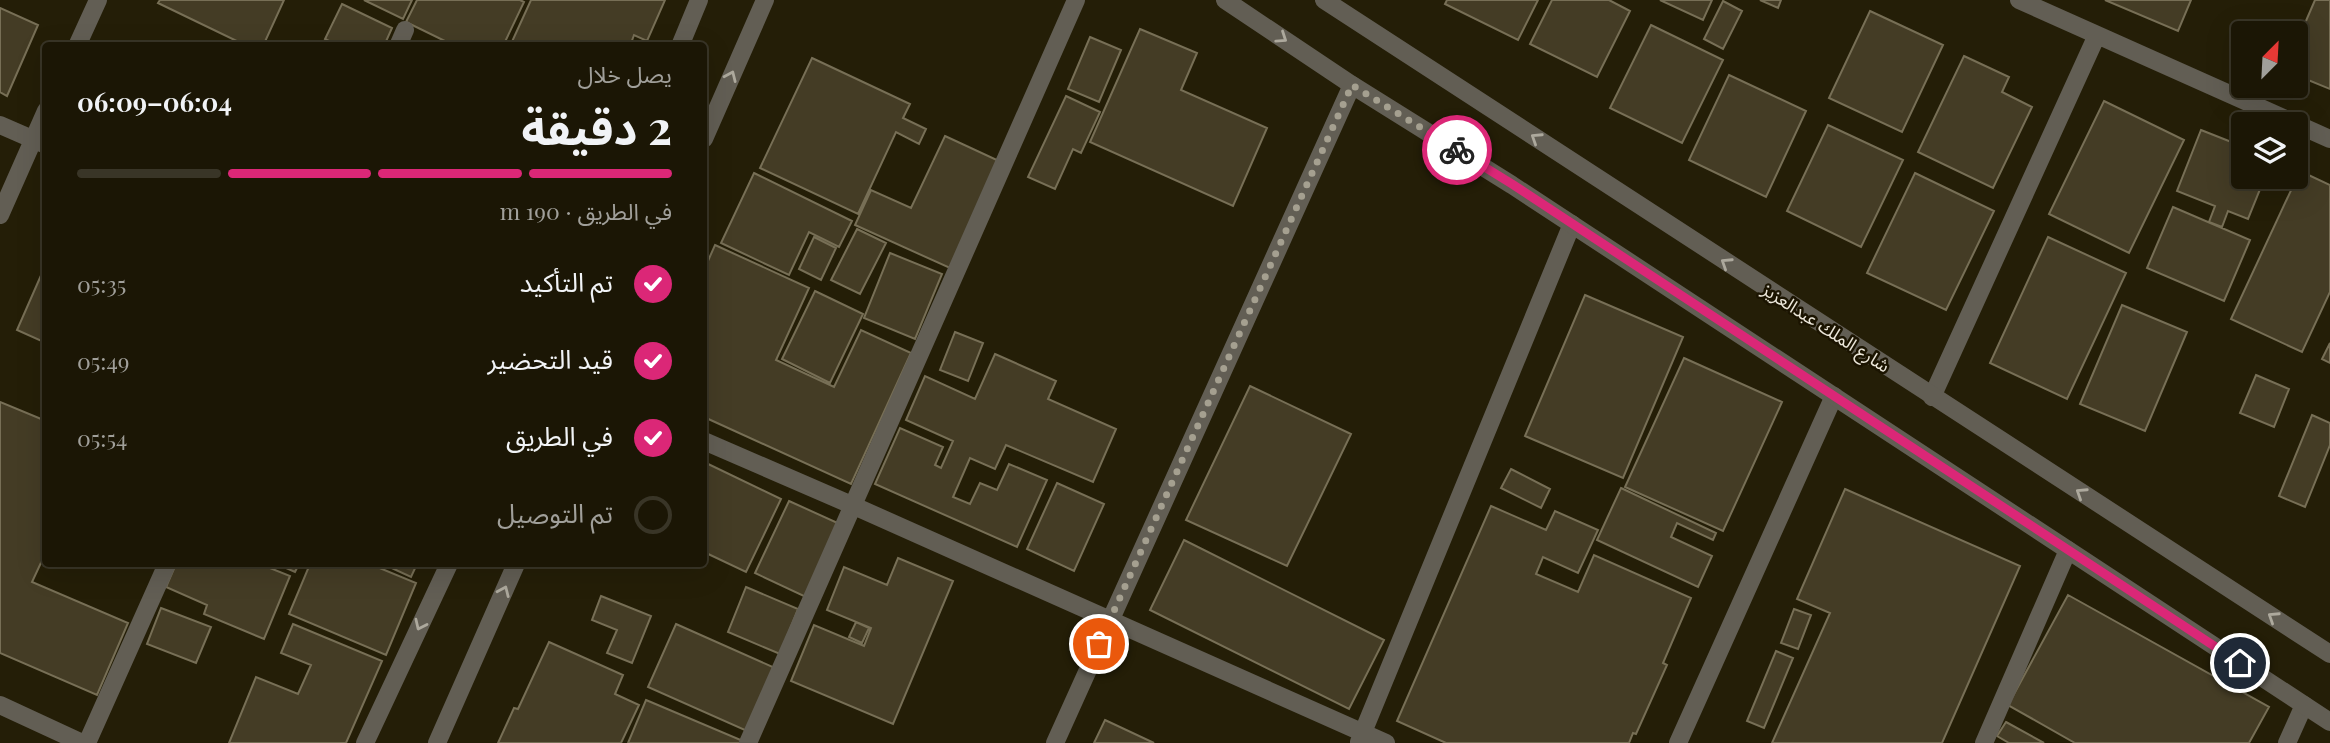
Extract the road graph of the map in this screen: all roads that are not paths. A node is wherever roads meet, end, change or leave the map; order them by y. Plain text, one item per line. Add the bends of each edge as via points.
1 (98, 0) edge
2 (699, 0) edge
3 (765, 0) edge
4 (1076, 0) edge
5 (1225, 0) edge
6 (1324, 0) edge
7 (2019, 0) edge
8 (2097, 35) junction
9 (79, 42) edge
10 (682, 42) edge
11 (1352, 85) junction
12 (0, 125) edge
13 (707, 132) edge
14 (2330, 139) edge
15 (39, 142) edge
16 (0, 215) edge
17 (1573, 224) junction
18 (1834, 396) junction
19 (1932, 397) junction
20 (707, 442) edge
21 (854, 506) junction
22 (2068, 550) junction
23 (166, 567) edge
24 (448, 567) edge
25 (515, 567) edge
26 (1110, 620) junction
27 (2330, 653) edge
28 (0, 705) edge
29 (2304, 705) junction
30 (2330, 722) edge
31 (1361, 738) edge
32 (72, 741) edge
33 (87, 743) edge
34 (365, 743) edge
35 (437, 743) edge
36 (748, 743) edge
37 (1055, 743) edge
38 (1385, 743) edge
39 (1678, 743) edge
40 (1984, 743) edge
41 (2287, 743) edge

1 - 9 street
2 - 10 street
13 -> 3 street
4 - 21 street
5 -> 11 street
19 -> 6 street, شارع الملك عبدالعزيز
7 - 8 street
8 - 14 street
8 - 19 street
11 - 17 street
11 - 26 street
12 - 15 street
15 - 16 street
17 - 18 street
17 - 31 street
18 - 22 street
18 - 39 street
27 -> 19 street, شارع الملك عبدالعزيز
20 - 21 street
21 - 26 street
21 - 36 street
22 - 29 street
22 - 40 street
23 - 33 street
24 -> 34 street
35 -> 25 street
26 - 31 street
26 - 37 street
28 - 32 street
29 - 30 street
29 - 41 street
31 - 38 street

